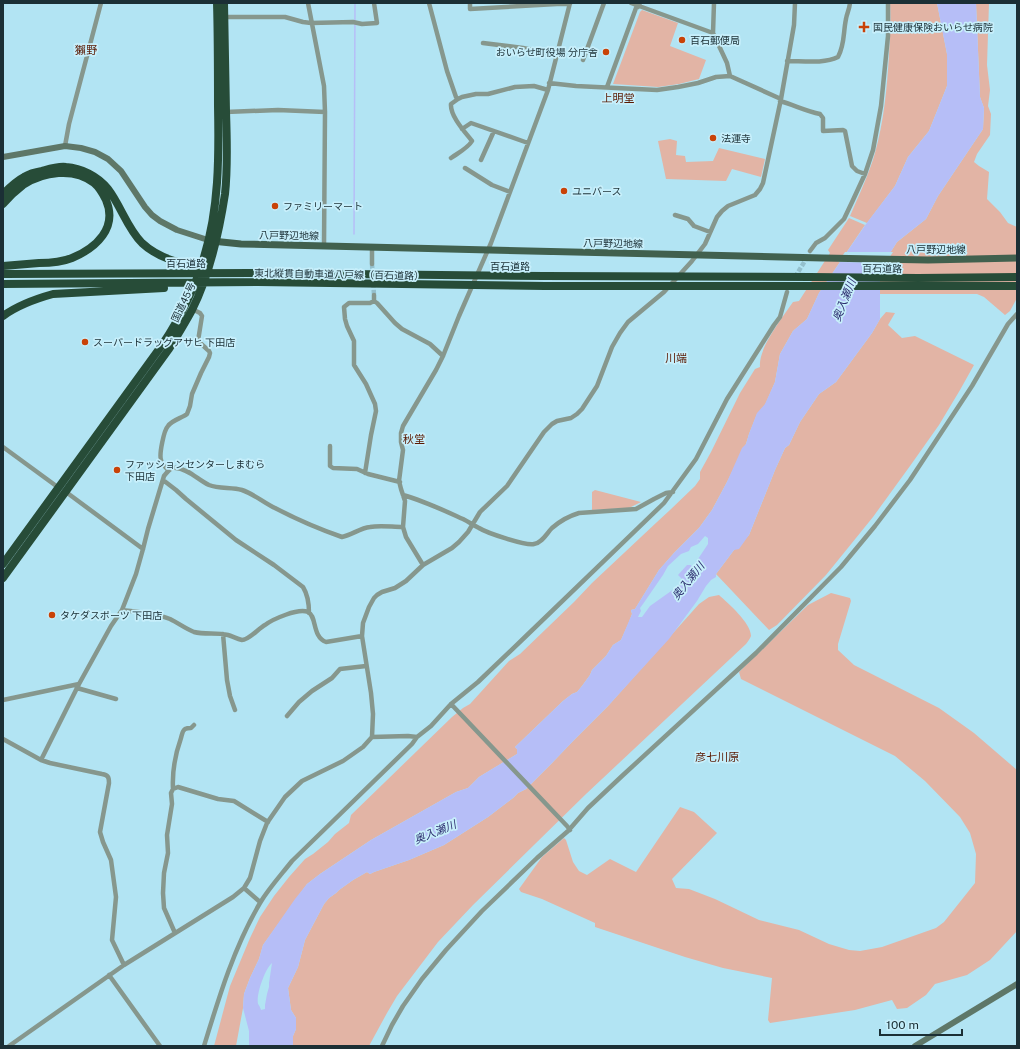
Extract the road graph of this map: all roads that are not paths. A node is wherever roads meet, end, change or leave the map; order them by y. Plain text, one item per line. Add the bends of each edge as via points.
1 (102, 3) edge
2 (217, 3) edge
3 (224, 3) edge
4 (308, 3) edge
5 (374, 3) edge
6 (429, 3) edge
7 (470, 3) edge
8 (604, 3) edge
9 (631, 3) edge
10 (714, 3) edge
11 (796, 3) edge
12 (850, 3) edge
13 (888, 3) edge
14 (570, 4) edge
15 (639, 4) edge
16 (224, 17) junction
17 (311, 23) junction
18 (713, 33) junction
19 (483, 43) dead end
20 (557, 55) junction
21 (583, 60) dead end
22 (787, 61) junction
23 (730, 76) junction
24 (549, 83) junction
25 (607, 87) junction
26 (548, 90) junction
27 (458, 100) junction
28 (780, 100) junction
29 (226, 112) junction
30 (325, 112) junction
31 (462, 129) junction
32 (494, 131) junction
33 (528, 144) junction
34 (65, 146) junction
35 (3, 157) edge
36 (451, 158) dead end
37 (482, 160) dead end
38 (465, 168) dead end
39 (865, 174) junction
40 (510, 192) junction
41 (3, 194) edge
42 (3, 204) edge
43 (675, 215) dead end
44 (710, 232) junction
45 (212, 241) junction
46 (324, 246) junction
47 (372, 247) junction
48 (487, 250) junction
49 (810, 251) tunnel mouth
50 (1017, 258) edge
51 (372, 264) tunnel mouth
52 (3, 266) edge
53 (190, 270) junction
54 (3, 274) edge
55 (1017, 277) edge
56 (3, 284) edge
57 (184, 285) junction
58 (465, 285) joint
59 (1017, 286) edge
60 (787, 292) dead end
61 (192, 309) junction
62 (1017, 314) edge
63 (3, 316) edge
64 (443, 356) junction
65 (330, 446) dead end
66 (3, 447) edge
67 (168, 470) junction
68 (365, 472) junction
69 (163, 480) junction
70 (400, 482) junction
71 (62, 490) junction
72 (672, 492) junction
73 (403, 495) junction
74 (473, 524) junction
75 (403, 527) junction
76 (143, 548) junction
77 (3, 564) edge
78 (423, 565) junction
79 (3, 578) edge
80 (122, 610) junction
81 (309, 612) junction
82 (223, 634) junction
83 (362, 636) junction
84 (366, 666) junction
85 (78, 686) junction
86 (116, 699) dead end
87 (3, 700) edge
88 (452, 706) junction
89 (235, 710) dead end
90 (287, 716) dead end
91 (194, 725) dead end
92 (372, 737) junction
93 (417, 737) junction
94 (3, 739) edge
95 (41, 760) junction
96 (173, 789) junction
97 (268, 822) junction
98 (569, 828) junction
99 (244, 888) junction
100 (260, 902) junction
101 (175, 933) junction
102 (124, 965) junction
103 (109, 975) junction
104 (1017, 984) edge
105 (10, 1046) edge
106 (160, 1046) edge
107 (204, 1046) edge
108 (382, 1046) edge
109 (915, 1046) edge

1 - 34 street
2 - 45 highway, 国道45号 via 218,125
3 - 16 highway, 国道45号
4 - 17 street
5 - 17 street via 377,23
6 - 27 street via 447,71
7 - 14 street via 470,9
8 - 21 street
9 - 15 street
10 - 18 street
11 - 22 street
12 - 22 street via 844,42 838,57 820,61
13 - 39 street via 888,36 881,106 873,150
14 - 20 street
15 - 18 street
15 - 25 street
16 - 17 street via 285,17
16 - 29 highway, 国道45号
17 - 30 street via 324,86
18 - 23 street
19 - 20 street
20 - 24 street
22 - 28 street
23 - 25 street via 716,76 678,88 657,90
23 - 28 street
24 - 25 street
24 - 26 street
26 - 27 street via 534,86 515,87 462,97
26 - 33 street
27 - 31 street via 451,106
28 - 39 street via 820,114 823,118 823,131 845,131 852,166
28 - 44 street via 760,189 754,195 722,211
29 - 30 street
29 - 45 highway, 国道45号 via 225,192
30 - 46 street
31 - 32 street via 471,122
31 - 36 street via 472,141
32 - 33 street
32 - 37 street
33 - 40 street
34 - 35 street
34 - 45 street via 95,152 108,159 121,171 152,215 177,230
38 - 40 street via 492,185
39 - 49 street via 844,219
40 - 48 street
41 - 53 highway via 25,176 37,172 64,166 80,169 107,188 142,243 155,253
42 - 52 highway via 23,185 36,178 66,173 81,176 94,183 103,193 110,216 107,229 98,241 71,259
43 - 44 street via 688,219 694,226
44 - 74 street via 705,244 679,276 628,322 620,333 597,386 582,409 571,418 552,424 544,432 508,486 480,512
45 - 46 main road, 八戸野辺地線
45 - 61 highway, 国道45号 via 212,259
45 - 71 highway, 国道45号 via 174,327
46 - 47 main road, 八戸野辺地線
47 - 48 main road, 八戸野辺地線
47 - 51 street
48 - 50 main road, 八戸野辺地線 via 928,260
48 - 64 street
53 - 54 highway, 百石道路
53 - 55 highway, 百石道路 via 233,273 468,276
56 - 57 highway, 百石道路
57 - 58 highway, 東北縦貫自動車道八戸線（百石道路） via 258,282
57 - 63 highway via 53,294 15,308
58 - 59 highway, 百石道路
60 - 72 street via 780,317 728,399 696,459
61 - 67 street via 202,316 198,341 210,354 192,394 187,414 171,423 165,430 161,461
61 - 71 highway, 国道45号 via 169,349
62 - 98 street via 1008,324 972,386 910,480 841,566 756,654
64 - 68 street via 430,344 402,329 374,298 370,303 348,303 344,307 347,326 354,341 354,365 366,384 376,411
64 - 70 street via 402,426
65 - 68 street via 330,466
66 - 71 street
67 - 69 street
67 - 75 street via 179,468 210,485 243,490 273,508 342,538 370,527
68 - 70 street
69 - 76 street
69 - 81 street via 236,540 303,587
70 - 73 street
71 - 76 street
71 - 77 highway, 国道45号
71 - 79 highway, 国道45号
72 - 74 street via 636,509 572,515 552,528 536,544 518,542 479,529
72 - 88 street via 664,503
73 - 74 street
73 - 75 street
74 - 78 street via 460,542
75 - 78 street via 406,537
76 - 80 street
78 - 83 street via 406,581 374,598 363,624
80 - 82 street via 157,615 196,632
80 - 85 street
81 - 82 street via 293,612 264,625 243,640
81 - 83 street via 321,640 326,642
82 - 89 street via 227,680
83 - 84 street
84 - 90 street via 340,669 299,702
84 - 92 street via 373,714
85 - 86 street
85 - 87 street
85 - 95 street
88 - 93 street
88 - 98 street
91 - 96 street via 183,731 177,748 172,777
92 - 93 street
92 - 97 street via 343,761 302,781 285,797
93 - 100 street via 292,861
94 - 95 street
95 - 102 street via 107,775 109,778 100,832 111,860 116,897 112,940
96 - 97 street via 178,787 234,801
96 - 101 street via 163,893 164,908
97 - 99 street via 250,878
98 - 108 street via 446,950 407,1001
99 - 100 street
99 - 101 street
100 - 107 street via 229,969
101 - 102 street
102 - 103 street
103 - 105 street
103 - 106 street
104 - 109 street

